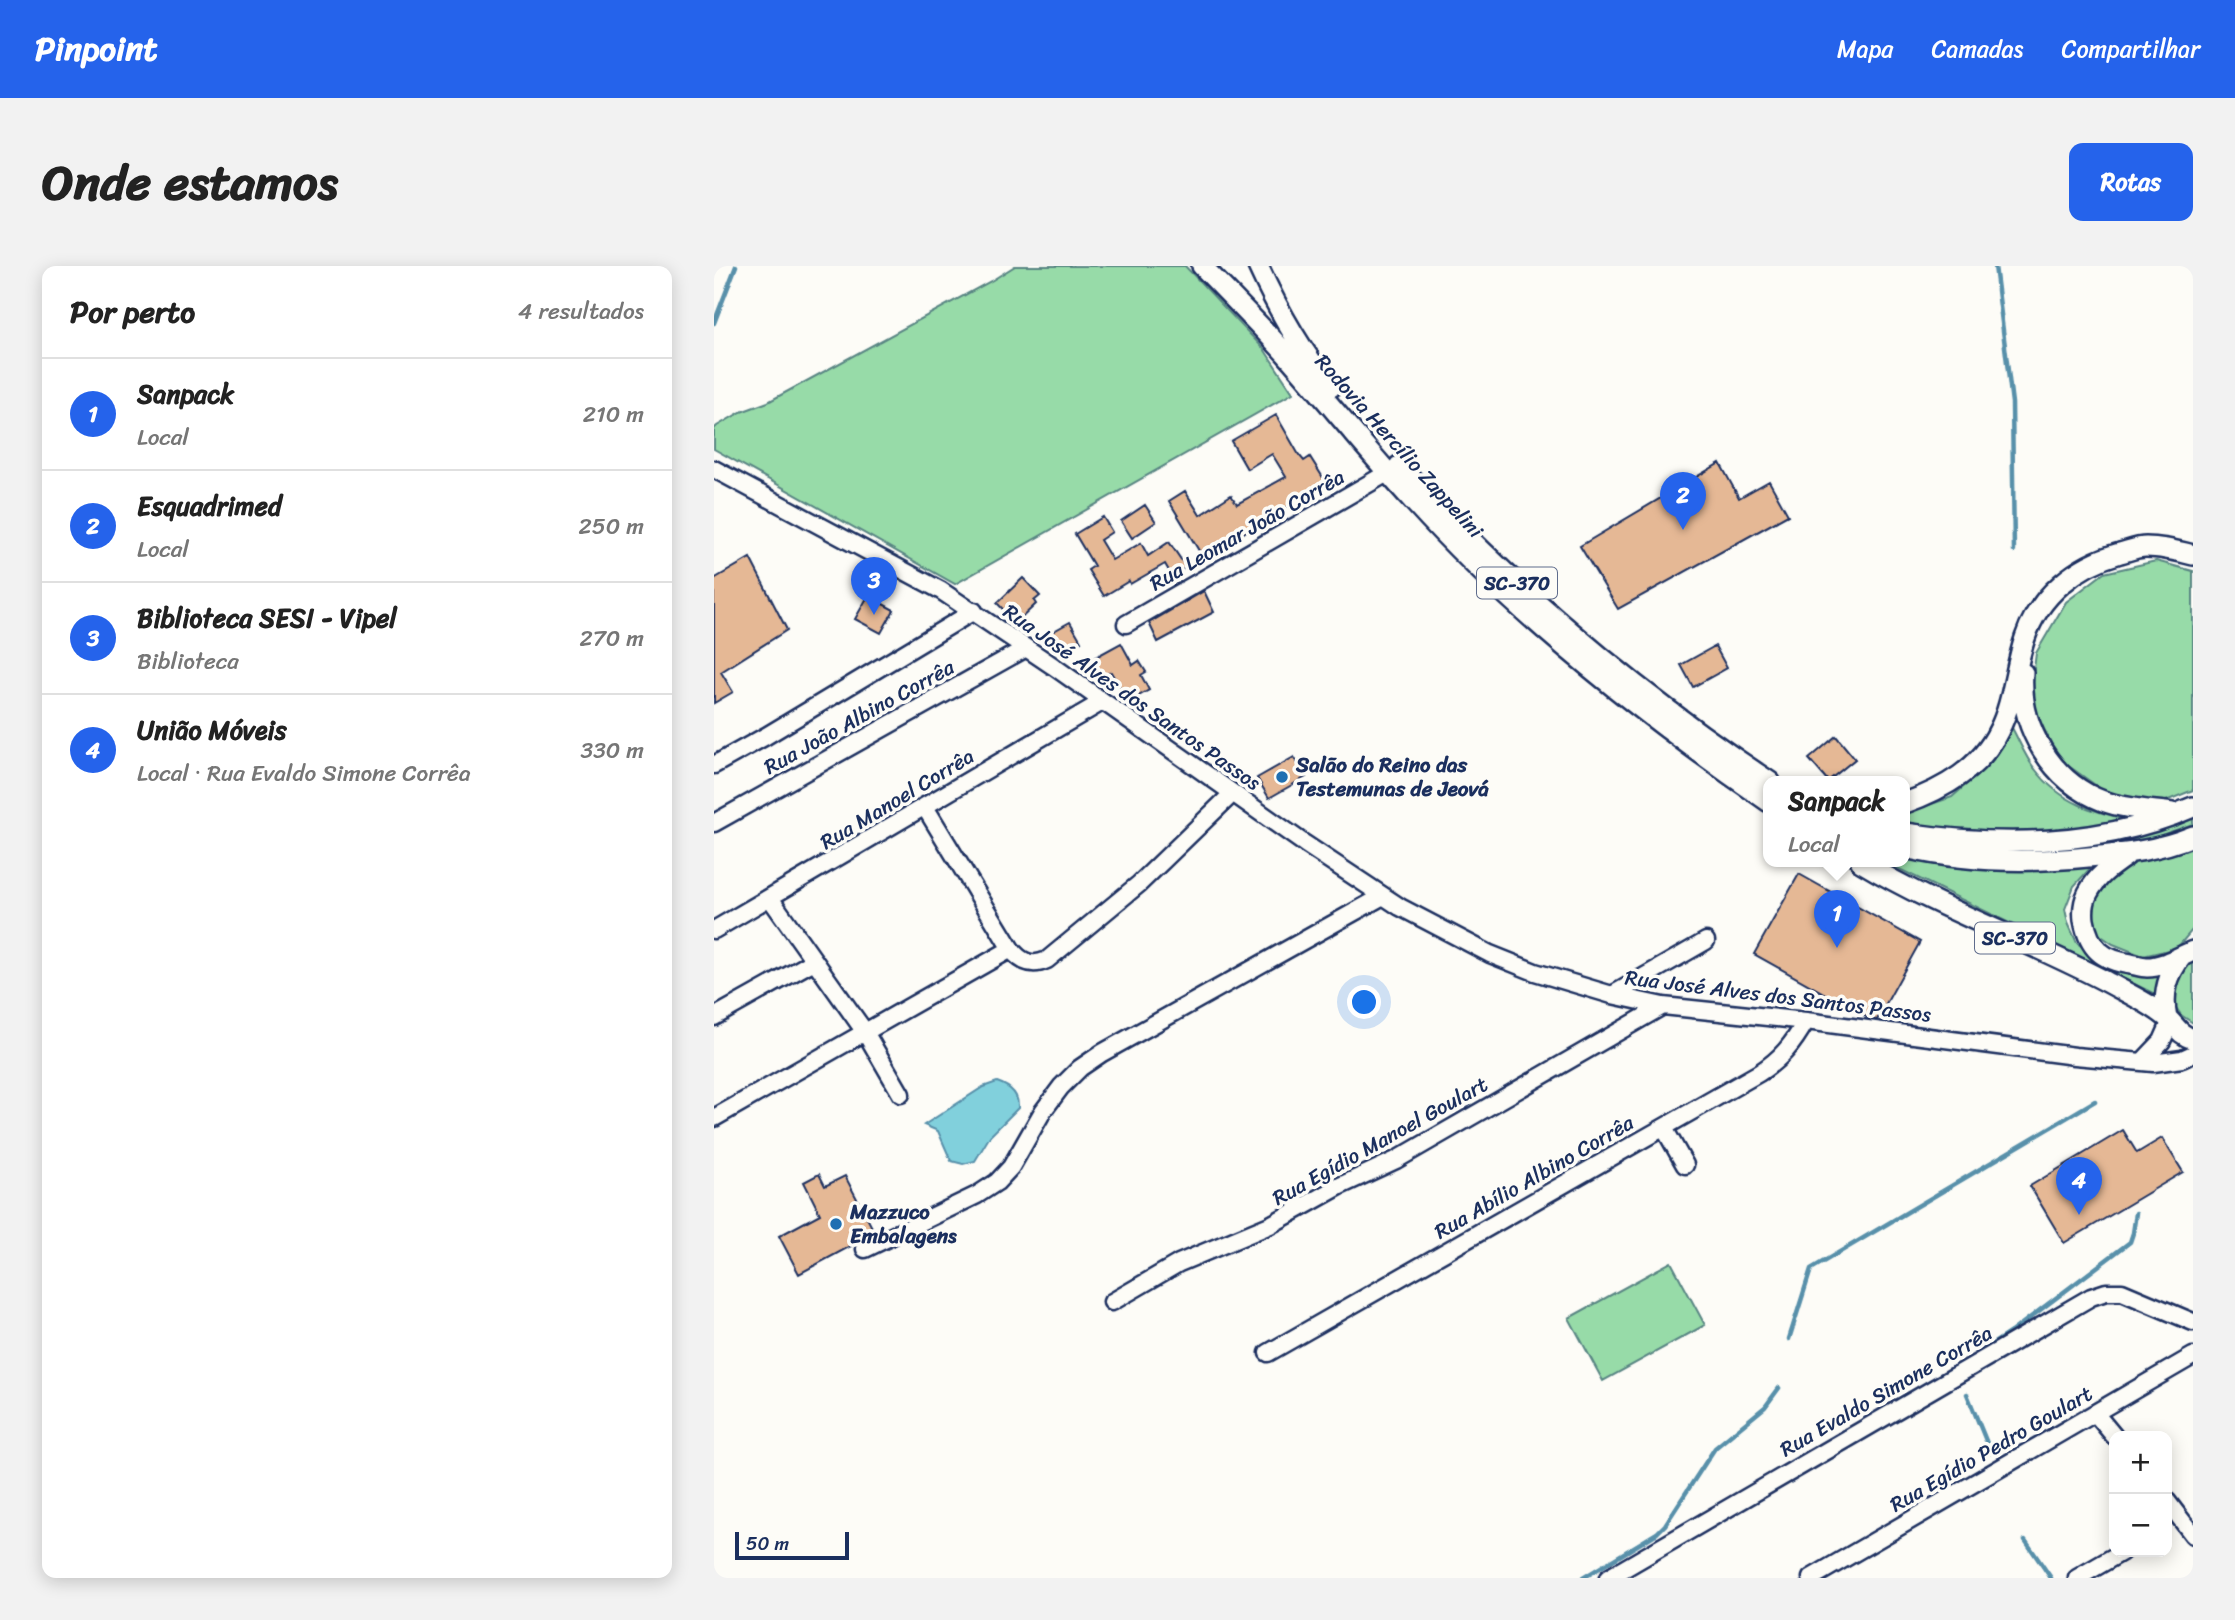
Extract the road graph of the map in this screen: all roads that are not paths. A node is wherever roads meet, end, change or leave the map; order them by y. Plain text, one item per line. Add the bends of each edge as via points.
1 (1202, 266) edge
2 (1258, 266) edge
3 (714, 469) edge
4 (1389, 472) junction
5 (2193, 555) edge
6 (974, 611) junction
7 (1126, 624) dead end
8 (2025, 638) junction
9 (1026, 648) junction
10 (1102, 702) junction
11 (714, 765) edge
12 (1763, 777) edge
13 (1233, 793) junction
14 (1763, 798) edge
15 (1910, 801) edge
16 (925, 807) junction
17 (2185, 810) edge
18 (714, 823) edge
19 (1910, 834) edge
20 (2193, 836) edge
21 (1910, 849) edge
22 (2130, 854) junction
23 (1870, 867) edge
24 (1383, 896) junction
25 (770, 898) junction
26 (714, 930) edge
27 (1706, 941) dead end
28 (1011, 949) junction
29 (2190, 952) edge
30 (814, 961) junction
31 (1612, 995) junction
32 (1663, 1006) junction
33 (714, 1017) edge
34 (1806, 1021) junction
35 (2169, 1021) junction
36 (865, 1032) junction
37 (2193, 1039) edge
38 (2193, 1054) edge
39 (2142, 1062) junction
40 (901, 1094) dead end
41 (714, 1118) edge
42 (1664, 1128) junction
43 (1685, 1165) dead end
44 (865, 1250) dead end
45 (1112, 1303) dead end
46 (2193, 1322) edge
47 (1268, 1353) dead end
48 (2193, 1356) edge
49 (2095, 1413) junction
50 (2110, 1431) edge
51 (2174, 1522) edge
52 (2193, 1535) edge
53 (2113, 1557) edge
54 (1608, 1578) edge
55 (1811, 1578) edge
56 (2077, 1578) edge

1 - 4 main road, Rodovia Hercílio Zappelini / SC-370
2 - 12 main road, Rodovia Hercílio Zappelini / SC-370 via 1307,356 1394,460 1466,536 1653,698
3 - 6 street, Rua José Alves dos Santos Passos
4 - 7 street, Rua Leomar João Corrêa
4 - 14 main road, Rodovia Hercílio Zappelini / SC-370 via 1450,539 1552,636 1659,723
5 - 8 main road via 2143,547 2098,559 2046,599
6 - 9 street, Rua José Alves dos Santos Passos
6 - 11 street
8 - 15 main road via 2000,729 1989,746 1976,764 1954,781
8 - 17 main road via 2022,689 2026,715 2049,760 2081,791 2105,802 2129,808
9 - 10 street, Rua José Alves dos Santos Passos
9 - 18 street, Rua João Albino Corrêa
10 - 13 street, Rua José Alves dos Santos Passos
10 - 16 street, Rua Manoel Corrêa
13 - 24 street, Rua José Alves dos Santos Passos
13 - 28 street via 1139,884 1047,960 1025,962
16 - 25 street, Rua Manoel Corrêa
16 - 28 street
17 - 19 main road via 2140,827 2075,838 1951,840
20 - 22 main road
21 - 22 main road via 2009,861
22 - 29 main road via 2102,872 2086,896 2083,914 2092,945 2118,962 2147,967
23 - 35 main road, SC-370 via 2103,980
24 - 31 street, Rua José Alves dos Santos Passos via 1490,954
24 - 44 street via 1080,1068 1043,1111 997,1182
25 - 26 street, Rua Manoel Corrêa
25 - 30 street
27 - 31 street
28 - 36 street
29 - 35 main road via 2168,980
30 - 33 street
30 - 36 street
31 - 32 street, Rua José Alves dos Santos Passos
32 - 34 street, Rua José Alves dos Santos Passos
32 - 45 street, Rua Egídio Manoel Goulart via 1395,1160 1270,1225 1179,1263
34 - 39 street, Rua José Alves dos Santos Passos
34 - 42 street, Rua Abílio Albino Corrêa via 1795,1042 1774,1063
35 - 37 main road, SC-370
35 - 39 street via 2162,1041
36 - 40 street
36 - 41 street
38 - 39 street, Rua José Alves dos Santos Passos via 2165,1063
42 - 43 street
42 - 47 street, Rua Abílio Albino Corrêa
46 - 54 street, Rua Evaldo Simone Corrêa via 2122,1293 2091,1297
48 - 49 street, Rua Egídio Pedro Goulart
49 - 50 street
49 - 55 street, Rua Egídio Pedro Goulart
51 - 52 street
53 - 56 street

